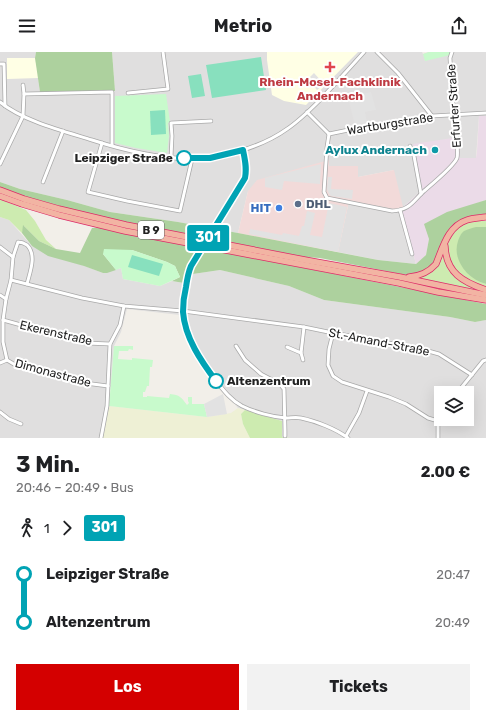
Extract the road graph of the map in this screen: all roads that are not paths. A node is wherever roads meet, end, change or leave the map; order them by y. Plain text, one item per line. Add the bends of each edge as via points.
1 (163, 52) edge
2 (364, 52) edge
3 (377, 52) edge
4 (452, 52) edge
5 (0, 64) edge
6 (24, 85) dead end
7 (128, 93) dead end
8 (24, 94) junction
9 (0, 102) edge
10 (5, 106) junction
11 (307, 112) junction
12 (486, 112) edge
13 (454, 114) junction
14 (23, 116) junction
15 (432, 116) junction
16 (211, 121) dead end
17 (63, 131) junction
18 (329, 134) junction
19 (102, 143) junction
20 (112, 146) junction
21 (410, 146) dead end
22 (243, 150) junction
23 (171, 157) junction
24 (192, 159) junction
25 (0, 164) edge
26 (43, 182) dead end
27 (0, 190) edge
28 (421, 194) junction
29 (0, 196) edge
30 (400, 210) junction
31 (486, 217) edge
32 (445, 244) junction
33 (0, 247) edge
34 (412, 254) dead end
35 (13, 256) junction
36 (400, 277) junction
37 (11, 280) junction
38 (27, 284) junction
39 (486, 290) edge
40 (0, 295) edge
41 (486, 295) edge
42 (6, 299) junction
43 (486, 300) edge
44 (124, 306) junction
45 (183, 311) junction
46 (3, 320) junction
47 (304, 327) junction
48 (332, 333) junction
49 (1, 342) edge
50 (110, 344) junction
51 (236, 346) dead end
52 (287, 347) dead end
53 (301, 353) junction
54 (7, 360) junction
55 (303, 360) dead end
56 (486, 360) edge
57 (0, 363) edge
58 (472, 375) junction
59 (108, 386) junction
60 (463, 386) edge
61 (367, 391) junction
62 (0, 412) edge
63 (285, 418) junction
64 (434, 419) edge
65 (22, 424) dead end
66 (438, 426) edge
67 (285, 436) dead end
68 (347, 437) edge
69 (101, 438) edge
70 (438, 438) edge

1 - 7 street via 168,89
2 - 11 street
3 - 15 street via 398,73
4 - 13 street, Erfurter Straße via 450,58
5 - 10 street via 4,64
6 - 8 street
8 - 14 street
8 - 20 street via 112,92
9 - 10 street
10 - 14 street
11 - 18 street
11 - 22 street via 286,130
12 - 13 street, Wartburgstraße
13 - 15 street, Wartburgstraße
13 - 28 street, Erfurter Straße via 456,159
14 - 17 street
14 - 25 street
15 - 18 street, Wartburgstraße
16 - 23 street via 171,123
17 - 19 street
17 - 26 street
18 - 30 street via 324,192 327,198 387,210
19 - 20 street
19 - 24 street via 88,192 180,211
20 - 23 street
21 - 28 street
22 - 24 street via 210,158
22 - 45 street, bridge via 245,178 191,266
23 - 24 street
27 - 36 highway, B 9 via 59,209 126,225
28 - 30 street, Erfurter Straße via 408,207
29 - 43 highway, B 9 via 59,215 125,231
30 - 34 street
31 - 32 highway via 466,220 456,225
32 - 36 highway via 436,264 428,272
32 - 39 highway via 447,259 454,272
33 - 35 street
35 - 37 street, Dimonastraße
35 - 38 street via 18,242 27,246 32,255
36 - 41 highway, B 9
37 - 38 street, St.-Amand-Straße
37 - 42 street, Dimonastraße
38 - 44 street, St.-Amand-Straße
40 - 42 street
42 - 46 street, Dimonastraße
44 - 45 street, St.-Amand-Straße
44 - 50 street via 120,326
45 - 47 street, St.-Amand-Straße
45 - 63 street via 194,347 231,399 255,411
46 - 49 street, Dimonastraße
46 - 50 street, Ekerenstraße via 86,343
47 - 48 street, St.-Amand-Straße
47 - 53 street
48 - 58 street, St.-Amand-Straße via 439,354
48 - 61 street via 328,365 333,376
49 - 54 street, Dimonastraße
50 - 59 street
51 - 63 street via 261,374 280,384 284,389
52 - 53 street
53 - 55 street
54 - 57 street
54 - 59 street, Dimonastraße via 17,366 77,382
56 - 58 street
58 - 60 street
59 - 69 street
61 - 64 street via 406,404
61 - 68 street
62 - 65 street
63 - 67 street
63 - 68 street via 300,418 321,423
66 - 70 street

